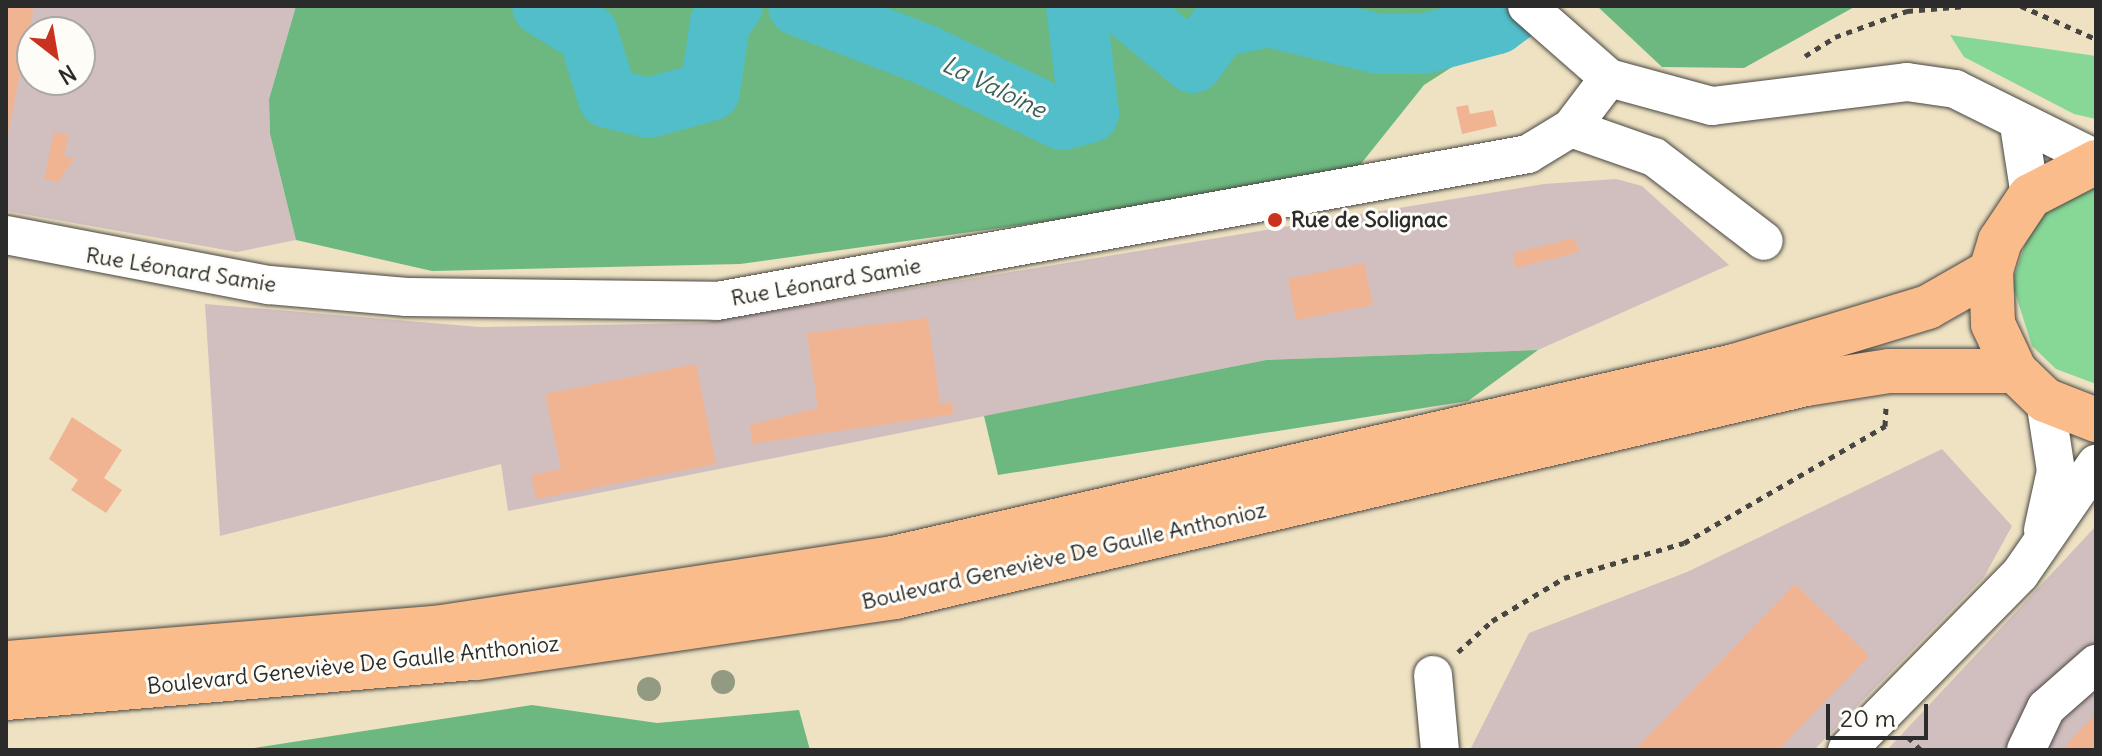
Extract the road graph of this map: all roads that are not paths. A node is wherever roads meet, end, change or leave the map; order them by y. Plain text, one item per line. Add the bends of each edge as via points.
1 (1538, 19) edge
2 (1609, 78) junction
3 (2019, 125) junction
4 (1571, 128) junction
5 (2096, 161) edge
6 (2030, 196) junction
7 (6, 235) edge
8 (1764, 241) dead end
9 (1991, 271) junction
10 (2030, 385) junction
11 (2096, 420) edge
12 (2096, 464) edge
13 (2036, 556) junction
14 (6, 663) edge
15 (2096, 664) edge
16 (1433, 675) road end
17 (6, 698) edge
18 (1440, 750) edge
19 (1847, 750) edge
20 (2026, 750) edge

1 - 2 street
2 - 3 street via 1712,106 1773,103 1907,82 1955,89
2 - 4 street, Rue Léonard Samie
3 - 5 street
3 - 6 street
4 - 7 street, Rue Léonard Samie via 1528,154 717,301 406,297 269,285
4 - 8 street via 1654,157
5 - 6 main road
6 - 9 main road via 2000,241
9 - 10 main road via 1993,324
9 - 14 main road, Boulevard Geneviève De Gaulle Anthonioz via 1928,307 1734,366 893,558 436,628
10 - 11 main road
10 - 13 street via 2056,471
10 - 17 main road, Boulevard Geneviève De Gaulle Anthonioz via 1889,371 1806,384 895,597 477,658
12 - 13 street
13 - 19 street
15 - 20 street via 2046,708
16 - 18 street

